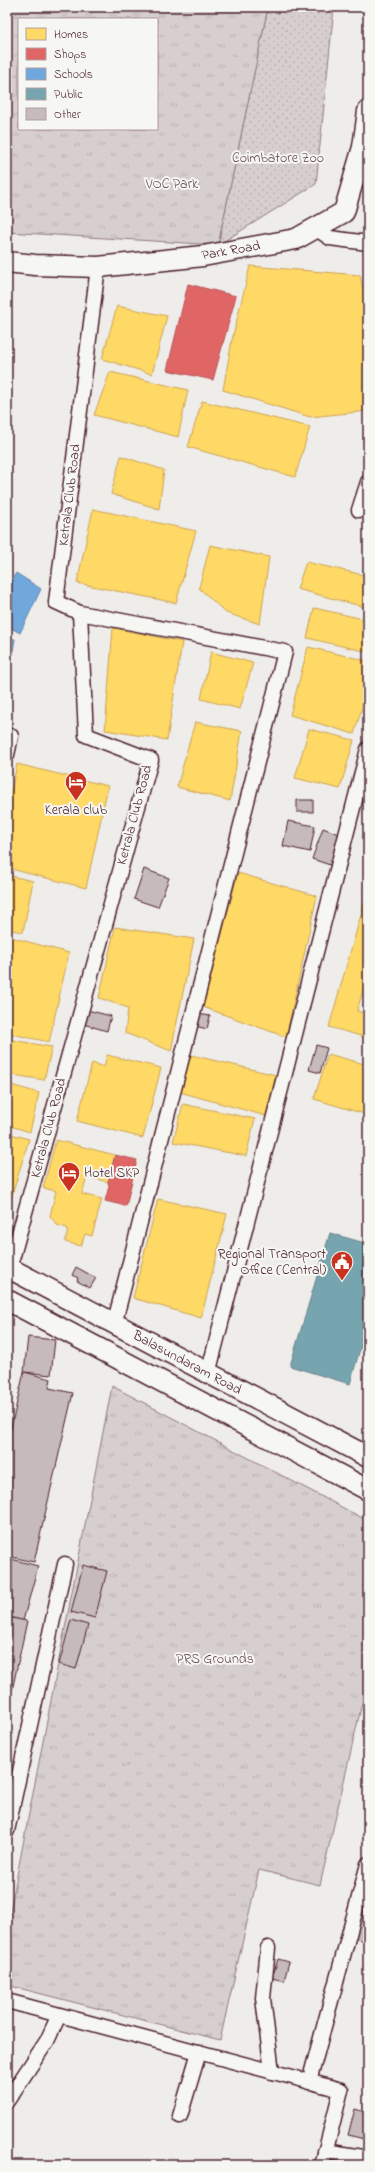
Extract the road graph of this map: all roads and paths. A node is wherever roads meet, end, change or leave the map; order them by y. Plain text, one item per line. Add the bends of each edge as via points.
1 (368, 111) edge
2 (315, 228) junction
3 (368, 243) edge
4 (7, 262) edge
5 (98, 267) junction
6 (368, 482) edge
7 (359, 510) dead end
8 (80, 613) junction
9 (11, 736) dead end
10 (368, 749) edge
11 (7, 755) edge
12 (8, 1271) edge
13 (7, 1300) edge
14 (114, 1325) junction
15 (208, 1374) junction
16 (261, 1402) junction
17 (248, 1428) junction
18 (368, 1458) edge
19 (368, 1490) edge
20 (65, 1564) dead end
21 (7, 1831) edge
22 (368, 1864) edge
23 (268, 1948) dead end
24 (7, 2001) edge
25 (59, 2015) junction
26 (199, 2052) junction
27 (272, 2072) junction
28 (309, 2082) junction
29 (8, 2096) edge
30 (180, 2116) dead end
31 (325, 2151) junction
32 (368, 2158) edge
33 (322, 2165) edge

1 - 2 main road, Park Road via 363,147 344,212
2 - 3 street via 330,238
2 - 5 main road, Park Road via 296,239 203,256
4 - 5 main road, Park Road
5 - 8 street, Ketrala Club Road via 56,602
6 - 7 street
8 - 12 street, Ketrala Club Road via 86,735 151,760
8 - 14 street via 285,652
9 - 11 street
10 - 15 street
12 - 14 main road, Balasundaram Road
13 - 17 main road, Balasundaram Road
14 - 15 main road, Balasundaram Road
15 - 16 main road, Balasundaram Road
16 - 17 main road
16 - 18 main road, Balasundaram Road
17 - 19 main road, Balasundaram Road
20 - 21 street
22 - 28 street
23 - 27 street via 263,1998
24 - 25 street
25 - 26 street
25 - 29 street via 47,2041
26 - 27 street
26 - 30 street
27 - 28 street
28 - 31 street via 341,2090
31 - 32 street
31 - 33 street

